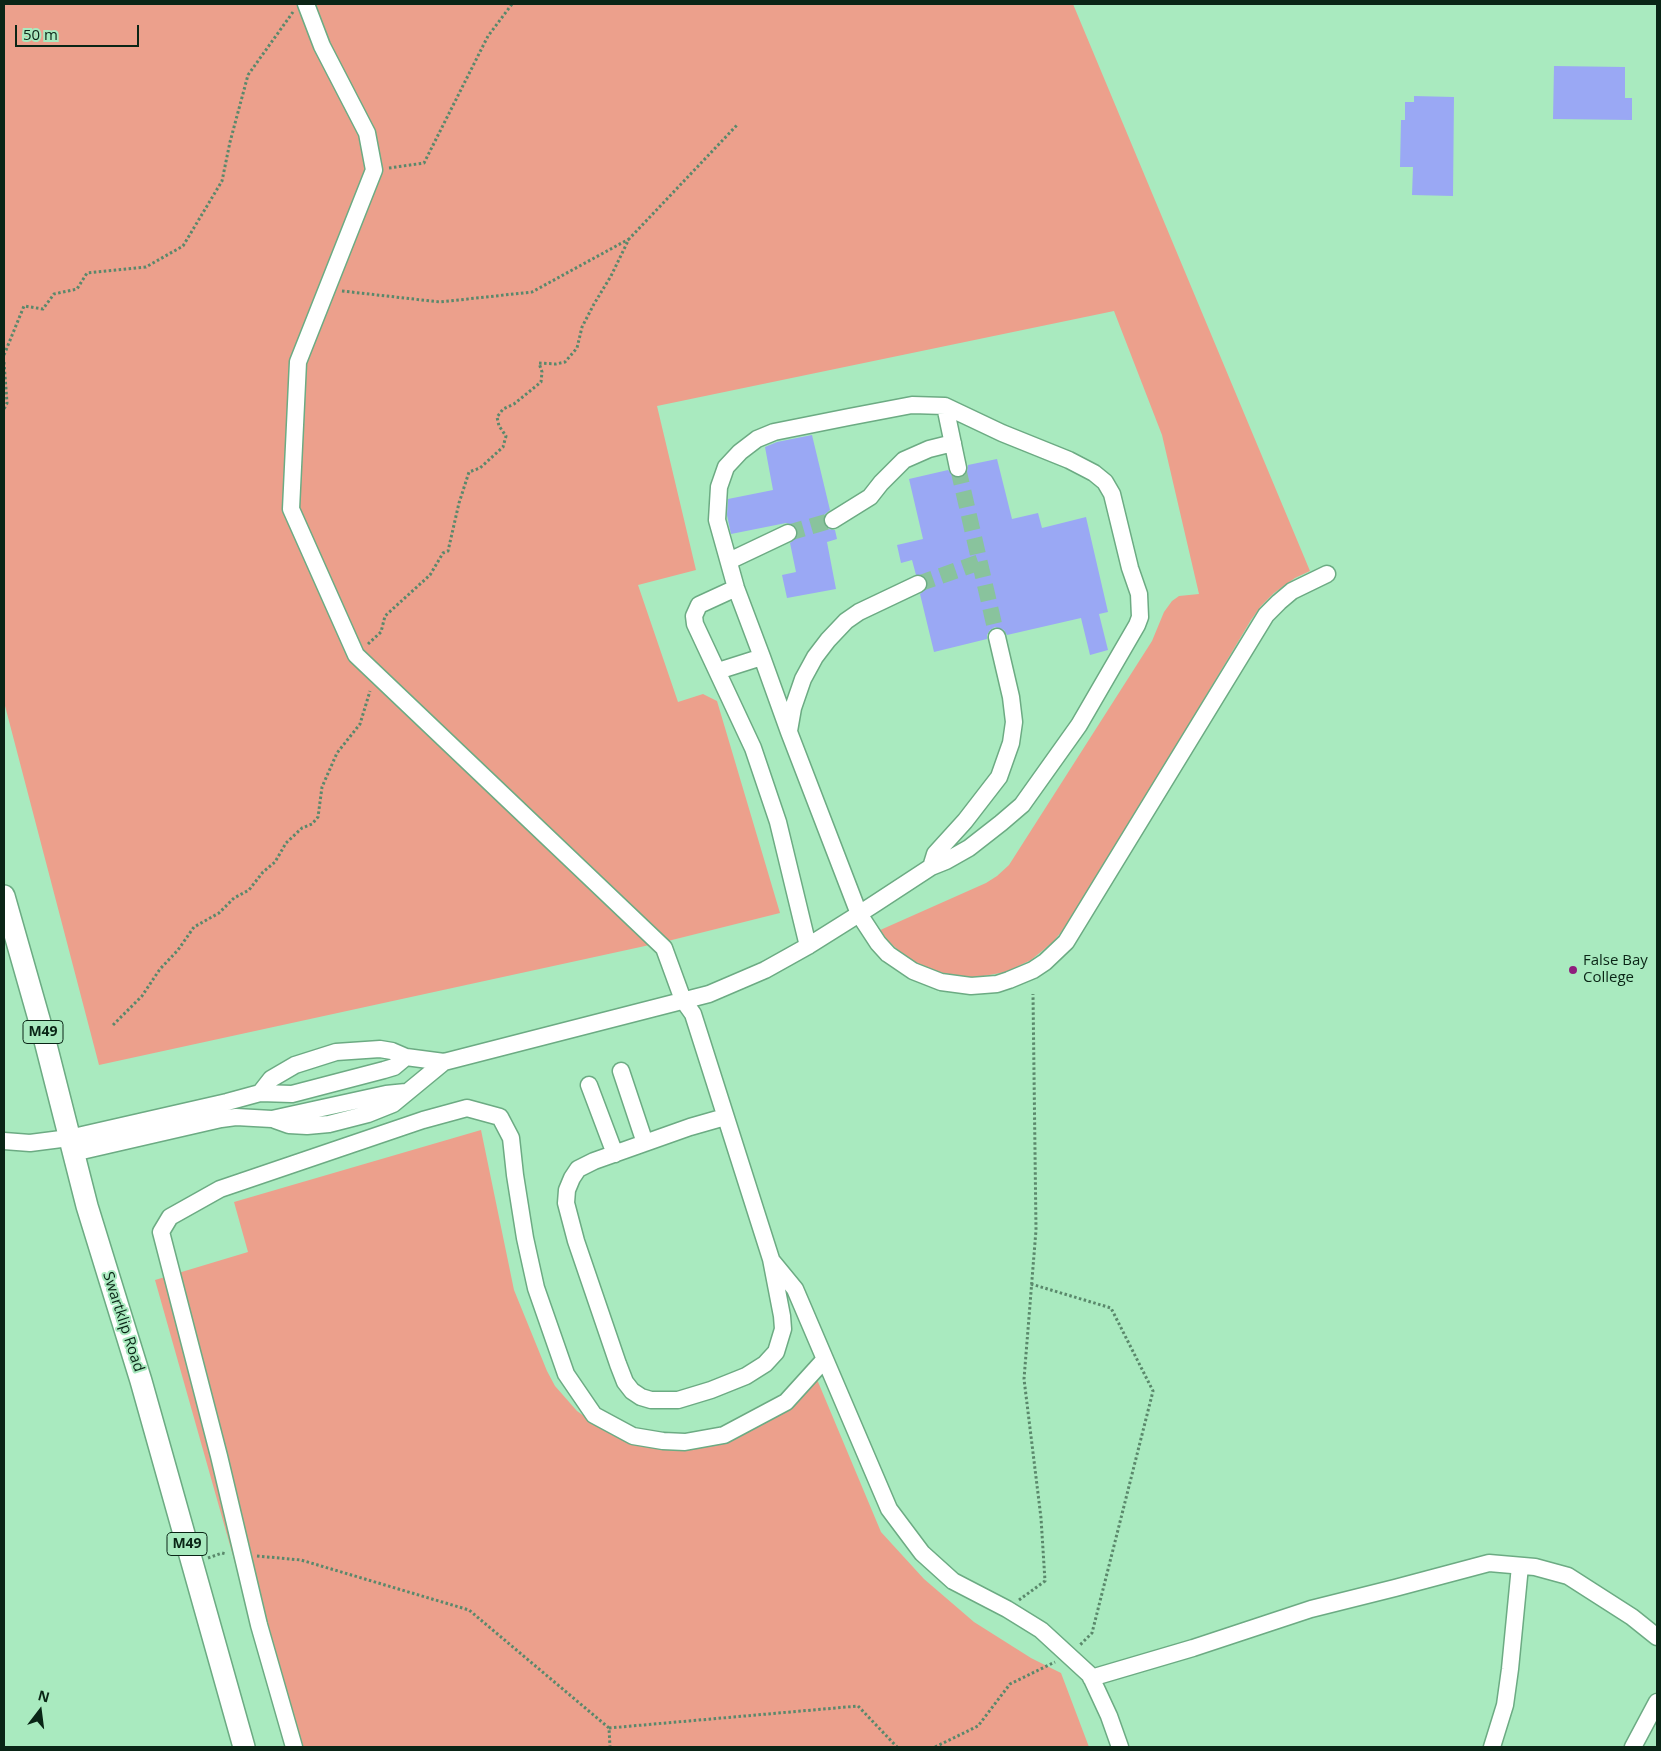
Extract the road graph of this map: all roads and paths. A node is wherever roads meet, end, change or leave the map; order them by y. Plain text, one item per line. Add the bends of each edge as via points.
1 (512, 4) edge
2 (300, 8) edge
3 (738, 124) dead end
4 (374, 170) junction
5 (629, 239) junction
6 (327, 289) junction
7 (4, 355) edge
8 (4, 362) edge
9 (945, 406) junction
10 (4, 409) edge
11 (953, 442) junction
12 (958, 468) tunnel mouth
13 (833, 520) tunnel mouth
14 (788, 533) tunnel mouth
15 (729, 561) junction
16 (1327, 574) dead end
17 (918, 584) tunnel mouth
18 (736, 588) junction
19 (998, 637) tunnel mouth
20 (356, 655) junction
21 (762, 657) junction
22 (718, 671) junction
23 (370, 690) dead end
24 (789, 732) junction
25 (931, 867) junction
26 (4, 896) edge
27 (859, 914) junction
28 (8, 927) edge
29 (808, 946) junction
30 (1033, 994) dead end
31 (683, 1000) junction
32 (113, 1025) dead end
33 (406, 1057) junction
34 (444, 1062) junction
35 (621, 1071) dead end
36 (590, 1085) dead end
37 (260, 1093) junction
38 (725, 1116) junction
39 (4, 1141) edge
40 (645, 1143) junction
41 (71, 1146) junction
42 (615, 1154) junction
43 (772, 1259) junction
44 (1032, 1284) junction
45 (825, 1359) junction
46 (242, 1555) junction
47 (192, 1563) junction
48 (1520, 1566) junction
49 (1007, 1609) junction
50 (1657, 1637) edge
51 (1069, 1655) junction
52 (1091, 1678) junction
53 (1657, 1702) edge
54 (609, 1728) junction
55 (244, 1747) edge
56 (294, 1747) edge
57 (610, 1747) edge
58 (897, 1747) edge
59 (935, 1747) edge
60 (1120, 1747) edge
61 (1492, 1747) edge
62 (1633, 1747) edge

1 - 4 path via 488,36 424,163
2 - 4 street via 367,133
2 - 7 path via 248,75 222,181 183,246 146,268 88,273 77,289 54,294 43,309 24,306
3 - 5 path
4 - 6 street
5 - 6 path via 532,292 440,302
5 - 20 path via 582,327 577,348 565,362 539,363 541,382 503,409 498,417 499,426 506,436 503,447 480,468 469,472 448,551 443,553 430,575 386,616 381,632
6 - 20 street via 298,362 291,509
8 - 10 path via 7,403
9 - 11 street
9 - 15 street via 912,406 867,413 774,432 756,439 726,467 719,487 717,520
9 - 25 street via 1069,460 1105,482 1112,494 1140,607 1138,625 1079,725 1022,805 969,848
11 - 12 street
11 - 13 street via 904,460 870,497
14 - 15 street
15 - 18 street
16 - 27 street via 1292,591 1266,615 1075,930 1045,962 1022,976 997,984 971,986 941,982 913,971 888,954
17 - 24 street via 859,612 828,640 814,657 803,679
18 - 21 street
18 - 22 street via 699,605 694,616
19 - 25 street via 1011,697 1014,722 1011,743 999,777 935,854
20 - 31 street via 664,948
21 - 22 street
21 - 24 street
22 - 29 street via 753,748 778,822
23 - 32 path via 360,724 337,753 322,787 318,816 312,824 302,828 286,844 275,862 249,890 194,927 142,996
24 - 27 street
25 - 27 street
26 - 28 main road, Swartklip Road / M49
27 - 29 street
28 - 41 main road, Swartklip Road / M49 via 43,1033
29 - 31 street via 742,981
30 - 44 path via 1036,1230
31 - 34 street
31 - 38 street via 693,1014
33 - 34 street
33 - 37 street via 394,1067 321,1087 283,1094
33 - 37 street via 380,1049 336,1052 295,1065 271,1079
34 - 41 street via 393,1104 338,1122 297,1126 272,1119 236,1117
35 - 40 street
36 - 42 street
37 - 41 street
38 - 40 street
38 - 43 street
39 - 41 street
40 - 42 street
41 - 47 main road, Swartklip Road / M49
42 - 43 street via 578,1169 567,1190 566,1202 618,1364 632,1391 641,1397 678,1400 746,1376 765,1364 776,1352 783,1329
43 - 45 street via 795,1289
44 - 49 path via 1024,1379 1041,1518 1045,1581
44 - 51 path via 1111,1308 1153,1391 1092,1633
45 - 46 street via 786,1402 724,1435 685,1442 663,1441 633,1436 594,1414 566,1374 536,1288 525,1238 511,1138 500,1117 466,1108 220,1188 170,1217 161,1232
45 - 49 street via 889,1508 922,1553 953,1581
46 - 47 path via 222,1554
46 - 54 path via 301,1560 469,1610
46 - 56 street
47 - 55 main road, Swartklip Road / M49
48 - 50 street via 1568,1576
48 - 52 street via 1489,1563 1311,1608
48 - 61 street via 1510,1669
49 - 51 street via 1041,1630
51 - 52 street
51 - 59 path via 1010,1684 978,1726
52 - 60 street
53 - 62 street
54 - 57 path
54 - 58 path via 858,1706

